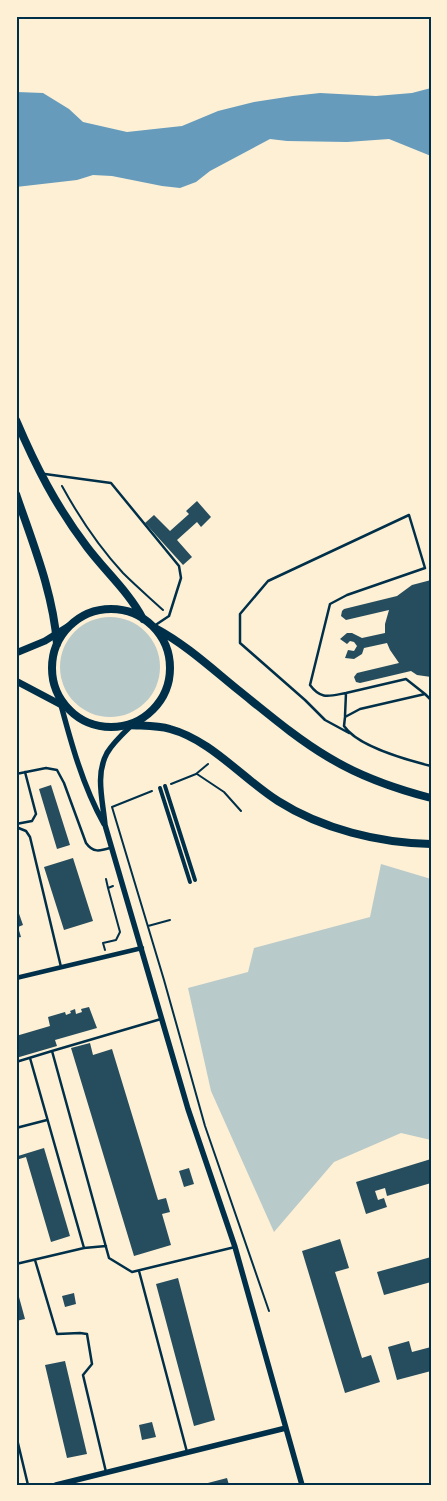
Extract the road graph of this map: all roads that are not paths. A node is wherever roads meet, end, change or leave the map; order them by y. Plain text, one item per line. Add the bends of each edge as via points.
1 (16, 420) edge
2 (39, 473) junction
3 (16, 494) edge
4 (143, 618) junction
5 (69, 626) junction
6 (153, 627) junction
7 (56, 634) junction
8 (57, 644) junction
9 (16, 653) edge
10 (16, 681) edge
11 (56, 690) junction
12 (346, 694) junction
13 (425, 694) junction
14 (431, 700) edge
15 (60, 705) junction
16 (69, 709) junction
17 (345, 717) junction
18 (130, 724) junction
19 (349, 733) junction
20 (431, 766) edge
21 (25, 772) junction
22 (16, 774) edge
23 (165, 786) road end
24 (160, 788) road end
25 (431, 798) edge
26 (16, 826) edge
27 (105, 826) junction
28 (431, 844) edge
29 (112, 848) junction
30 (195, 880) dead end
31 (190, 882) dead end
32 (142, 948) junction
33 (61, 967) junction
34 (16, 978) edge
35 (163, 1019) junction
36 (52, 1051) junction
37 (30, 1058) junction
38 (16, 1062) edge
39 (47, 1120) junction
40 (16, 1128) edge
41 (106, 1246) junction
42 (234, 1247) junction
43 (84, 1248) junction
44 (35, 1260) junction
45 (16, 1264) edge
46 (139, 1271) junction
47 (286, 1428) junction
48 (16, 1435) edge
49 (187, 1452) junction
50 (106, 1472) junction
51 (28, 1485) edge
52 (56, 1485) edge
53 (302, 1485) edge

1 - 2 main road
2 - 4 main road via 85,545 135,603
2 - 6 lane via 111,483 179,566 181,578 169,616
3 - 7 main road via 50,594
4 - 5 main road via 105,609 92,612
4 - 6 main road
5 - 7 main road
5 - 8 main road
6 - 18 main road via 168,654 167,686 160,701
6 - 25 main road via 176,639 329,758 384,783
7 - 8 main road
7 - 9 main road
8 - 11 main road via 52,662
10 - 15 main road
11 - 15 street
11 - 16 main road
12 - 13 lane via 406,680
12 - 17 lane
12 - 19 lane via 324,697 310,685 330,604 425,568 409,515 268,581 240,614 240,643 325,720
13 - 14 lane
13 - 17 lane via 360,709
15 - 16 main road
15 - 27 street via 95,807
16 - 18 main road via 89,722 106,726
17 - 19 lane via 344,726
18 - 27 street via 107,752 100,769
18 - 28 main road via 166,728 186,735 276,800 323,823 386,839
19 - 20 lane via 393,755
21 - 22 lane
21 - 26 lane via 36,814 32,821
21 - 29 lane via 46,768 57,770 89,846 99,852
23 - 30 street
24 - 31 street
26 - 33 lane via 30,837
27 - 29 street
29 - 32 street
32 - 33 street
32 - 35 street
33 - 34 street
35 - 36 lane
35 - 42 street via 188,1109
36 - 37 lane
36 - 41 lane
37 - 38 lane
37 - 39 lane
39 - 40 lane
39 - 43 lane
41 - 43 lane
41 - 46 lane via 109,1258 132,1272
42 - 46 lane
42 - 47 street
43 - 44 lane
44 - 45 lane
44 - 50 lane via 56,1334 87,1334 92,1364 83,1375
46 - 49 lane
47 - 49 street
47 - 53 street
48 - 51 lane
49 - 50 street
50 - 52 street

